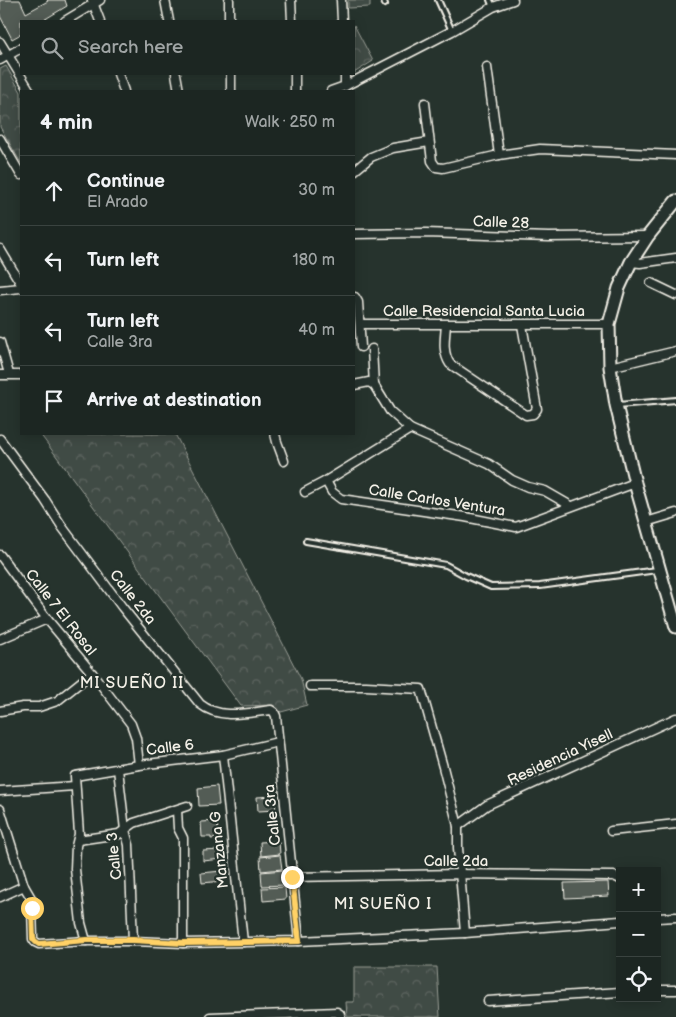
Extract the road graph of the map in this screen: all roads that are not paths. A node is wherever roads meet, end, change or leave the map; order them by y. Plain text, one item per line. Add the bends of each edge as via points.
1 (166, 0) edge
2 (229, 0) edge
3 (291, 0) edge
4 (341, 0) edge
5 (438, 0) edge
6 (513, 0) edge
7 (95, 1) edge
8 (492, 4) edge
9 (66, 20) edge
10 (100, 20) edge
11 (169, 20) edge
12 (229, 20) edge
13 (292, 20) edge
14 (342, 20) edge
15 (452, 31) junction
16 (0, 42) edge
17 (20, 49) edge
18 (8, 56) junction
19 (0, 60) edge
20 (487, 67) dead end
21 (118, 75) edge
22 (176, 75) edge
23 (231, 75) edge
24 (294, 75) edge
25 (345, 75) edge
26 (346, 86) junction
27 (29, 90) edge
28 (124, 90) edge
29 (179, 90) edge
30 (231, 90) edge
31 (295, 90) edge
32 (334, 90) edge
33 (424, 103) dead end
34 (0, 139) edge
35 (429, 142) junction
36 (499, 155) junction
37 (676, 155) edge
38 (355, 170) edge
39 (20, 173) edge
40 (676, 201) edge
41 (355, 234) edge
42 (648, 236) junction
43 (0, 250) edge
44 (676, 258) edge
45 (631, 262) junction
46 (651, 283) dead end
47 (20, 284) edge
48 (20, 286) edge
49 (0, 290) edge
50 (676, 295) edge
51 (355, 298) edge
52 (360, 324) junction
53 (609, 324) junction
54 (446, 325) junction
55 (522, 325) junction
56 (0, 342) edge
57 (361, 346) dead end
58 (372, 349) dead end
59 (676, 351) edge
60 (610, 367) junction
61 (9, 374) junction
62 (20, 374) edge
63 (0, 375) edge
64 (355, 385) edge
65 (374, 385) junction
66 (676, 400) edge
67 (616, 405) junction
68 (410, 428) junction
69 (275, 435) edge
70 (0, 439) edge
71 (284, 461) dead end
72 (326, 482) junction
73 (635, 483) junction
74 (305, 492) dead end
75 (571, 506) junction
76 (676, 513) edge
77 (646, 522) junction
78 (306, 540) dead end
79 (0, 555) edge
80 (660, 570) junction
81 (47, 619) junction
82 (676, 627) edge
83 (0, 639) edge
84 (92, 673) junction
85 (310, 686) dead end
86 (0, 711) edge
87 (276, 716) joint
88 (676, 718) edge
89 (278, 742) junction
90 (223, 755) junction
91 (139, 765) junction
92 (118, 768) junction
93 (75, 786) junction
94 (0, 791) edge
95 (187, 806) dead end
96 (0, 809) edge
97 (177, 810) junction
98 (676, 824) edge
99 (458, 826) junction
100 (125, 830) junction
101 (611, 831) dead end
102 (78, 840) junction
103 (459, 874) junction
104 (292, 877) junction
105 (616, 877) edge
106 (24, 886) junction
107 (0, 896) edge
108 (676, 917) edge
109 (661, 918) edge
110 (616, 921) edge
111 (465, 933) junction
112 (86, 940) junction
113 (133, 940) junction
114 (299, 941) junction
115 (242, 942) junction
116 (183, 943) junction
117 (661, 990) edge
118 (676, 990) edge
119 (616, 992) edge
120 (488, 1001) dead end
121 (210, 1017) edge
122 (340, 1017) edge

1 - 11 street
2 - 12 street
3 - 13 street
4 - 14 street
5 - 15 lane
6 - 8 street
7 - 9 street
7 - 10 street
8 - 15 street
15 - 26 street
16 - 18 street
17 - 18 street
18 - 19 street
18 - 27 street
20 - 36 street
21 - 28 street
22 - 29 street
23 - 30 street
24 - 31 street
25 - 26 street
26 - 32 street
33 - 35 street
34 - 39 street
35 - 36 street via 432,162 443,168
35 - 38 street via 393,148 371,157
36 - 37 street via 540,149
40 - 42 street
41 - 42 street, Calle 28
42 - 45 street
43 - 47 street
44 - 45 street
45 - 53 street via 619,288
46 - 50 street
48 - 49 street
51 - 52 street
52 - 54 street, Calle Residencial Santa Lucia
52 - 57 street
53 - 55 street, Calle Residencial Santa Lucia
53 - 60 street
54 - 55 street, Calle Residencial Santa Lucia
54 - 55 street via 445,352 450,364 526,416 537,409
56 - 61 street
58 - 65 street
59 - 60 street
60 - 67 street
61 - 62 street
61 - 63 street
64 - 65 street via 369,382
65 - 68 street via 390,411
66 - 67 lane
67 - 73 street
68 - 72 street
68 - 75 street
69 - 71 street
70 - 87 street, Calle 2da via 122,607 200,704 225,714 271,710
72 - 74 street
72 - 75 street, Calle Carlos Ventura via 341,499 516,527
73 - 75 street, Calle Carlos Ventura
73 - 77 street
76 - 77 street
77 - 80 street
78 - 80 lane via 446,565 491,587 540,586
79 - 81 street, Calle 7 El Rosal
80 - 82 street
81 - 83 street
81 - 84 street, Calle 7 El Rosal
84 - 86 street via 57,701 39,707
84 - 91 street, Calle 7 El Rosal via 131,724
85 - 99 street via 421,689
87 - 89 street, Calle 3ra
88 - 99 street, Residencia Yisell via 487,805
89 - 90 street, Calle 6
89 - 104 street, Calle 3ra
90 - 91 street, Calle 6
90 - 115 street, Manzana G
91 - 92 street, Calle 6
92 - 93 street, Calle 6 via 76,775
92 - 100 street, Calle 3
93 - 94 street
93 - 102 street
95 - 97 street
96 - 106 street
97 - 100 street via 134,823
97 - 116 street via 178,828 183,838
98 - 101 street
99 - 103 street
100 - 102 street via 119,834
100 - 113 street, Calle 3 via 129,845
102 - 112 street via 75,869
103 - 104 street, Calle 2da
103 - 105 street, Calle 2da
103 - 111 street
104 - 114 street, Calle 3ra
106 - 107 street
106 - 112 street via 31,898 33,939 36,942
108 - 109 street
110 - 111 street
111 - 114 street
112 - 113 street
113 - 116 street
114 - 115 street
115 - 116 street
117 - 118 street
119 - 120 street
121 - 122 street via 337,1012

